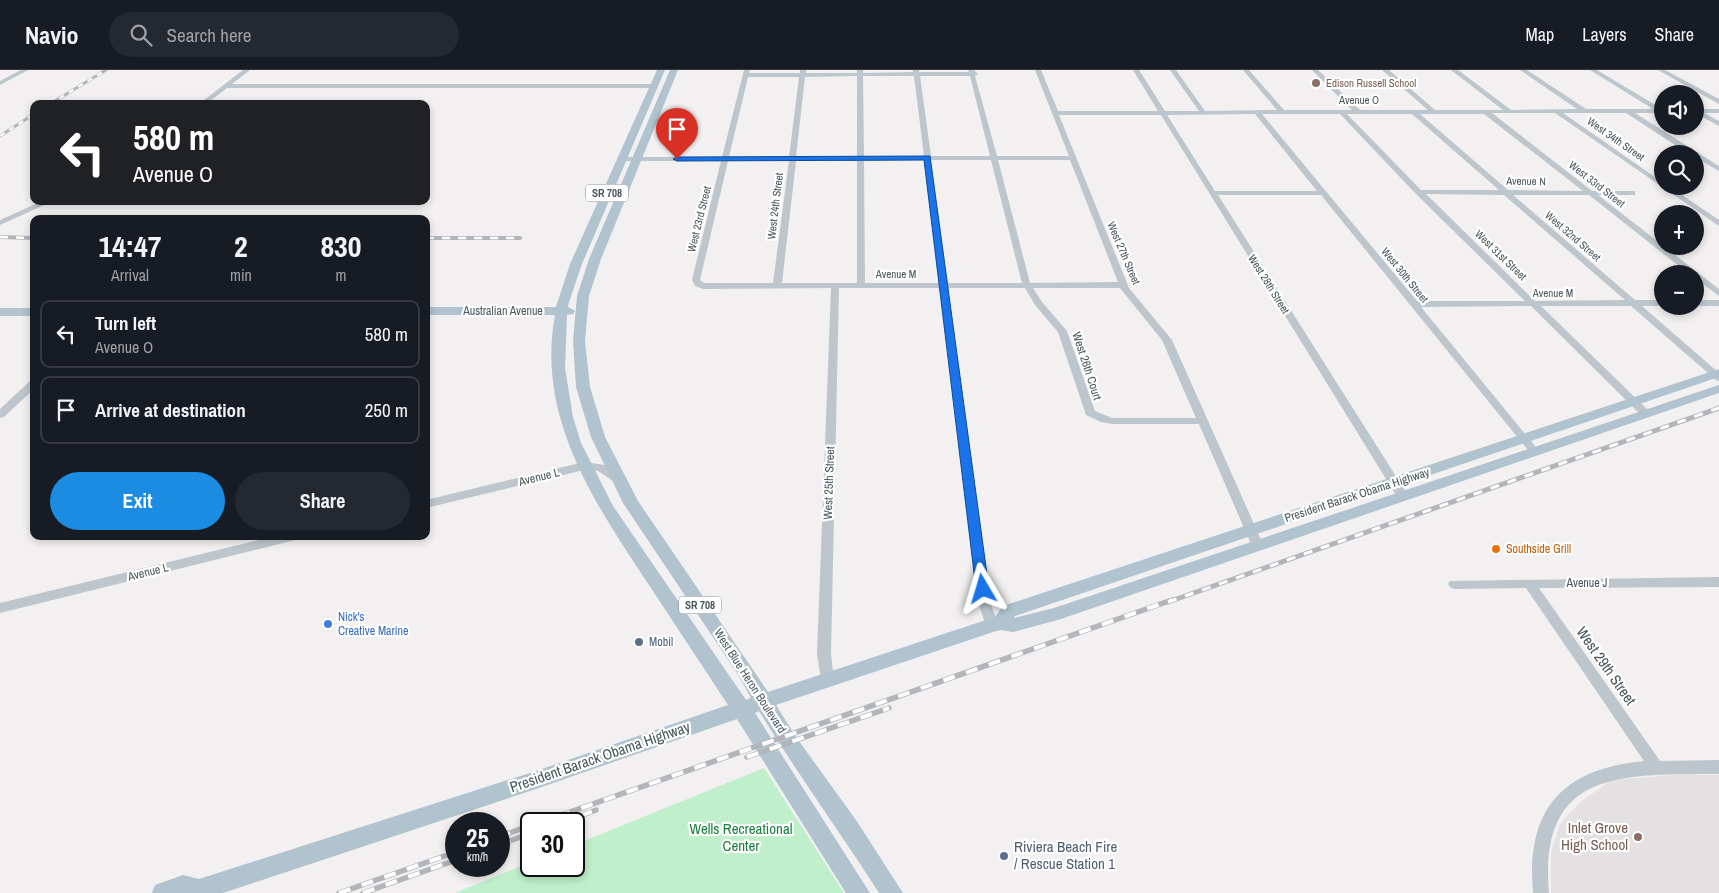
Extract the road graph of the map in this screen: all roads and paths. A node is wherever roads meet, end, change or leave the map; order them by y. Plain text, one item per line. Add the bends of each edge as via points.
1 (25, 70) edge
2 (248, 70) edge
3 (661, 70) edge
4 (667, 70) edge
5 (674, 70) edge
6 (1038, 70) edge
7 (1136, 70) edge
8 (1174, 70) edge
9 (1246, 70) edge
10 (1315, 70) edge
11 (1385, 70) edge
12 (1454, 70) edge
13 (1523, 70) edge
14 (1593, 70) edge
15 (1660, 70) edge
16 (747, 72) edge
17 (803, 72) edge
18 (860, 72) edge
19 (916, 72) edge
20 (973, 72) edge
21 (0, 76) edge
22 (13, 76) junction
23 (0, 83) edge
24 (668, 83) junction
25 (227, 86) junction
26 (653, 86) junction
27 (208, 100) edge
28 (1719, 102) edge
29 (1654, 107) edge
30 (656, 110) junction
31 (1719, 110) edge
32 (1412, 111) junction
33 (1433, 111) junction
34 (1485, 111) junction
35 (1509, 111) junction
36 (1556, 111) junction
37 (1584, 111) junction
38 (1627, 111) junction
39 (1654, 111) edge
40 (1704, 111) edge
41 (1055, 112) junction
42 (1163, 112) junction
43 (1203, 112) junction
44 (1257, 112) junction
45 (1282, 112) junction
46 (1342, 112) junction
47 (1358, 112) junction
48 (1704, 116) edge
49 (1719, 124) edge
50 (1681, 145) edge
51 (860, 158) junction
52 (927, 158) junction
53 (995, 158) junction
54 (1073, 158) junction
55 (621, 159) junction
56 (637, 159) junction
57 (725, 159) junction
58 (792, 159) junction
59 (1704, 160) edge
60 (1719, 169) edge
61 (1654, 180) edge
62 (1419, 192) junction
63 (1504, 192) junction
64 (1632, 192) dead end
65 (1213, 193) junction
66 (1323, 193) junction
67 (1590, 193) junction
68 (1676, 195) edge
69 (40, 205) edge
70 (0, 223) edge
71 (1719, 224) edge
72 (1683, 265) edge
73 (1704, 281) edge
74 (698, 284) joint
75 (944, 285) junction
76 (1028, 285) junction
77 (1124, 285) junction
78 (777, 286) junction
79 (835, 286) junction
80 (861, 286) junction
81 (1719, 293) edge
82 (1654, 303) edge
83 (1704, 303) edge
84 (1719, 303) edge
85 (1414, 304) junction
86 (1536, 304) junction
87 (1633, 304) junction
88 (430, 311) edge
89 (0, 312) edge
90 (30, 312) edge
91 (560, 314) junction
92 (580, 314) junction
93 (430, 319) edge
94 (0, 320) edge
95 (30, 320) edge
96 (1718, 379) edge
97 (30, 387) edge
98 (1634, 402) junction
99 (1646, 414) junction
100 (0, 415) edge
101 (1202, 421) junction
102 (1524, 440) junction
103 (1535, 452) junction
104 (584, 466) junction
105 (619, 481) junction
106 (1394, 482) junction
107 (1403, 497) junction
108 (430, 503) edge
109 (1254, 537) junction
110 (279, 540) edge
111 (1719, 582) edge
112 (1529, 583) junction
113 (1454, 584) dead end
114 (0, 608) edge
115 (996, 624) junction
116 (827, 681) junction
117 (764, 702) junction
118 (740, 710) junction
119 (1657, 768) junction
120 (1719, 768) edge
121 (198, 891) edge
122 (163, 893) edge
123 (859, 893) edge
124 (892, 893) edge
125 (1541, 893) edge

1 - 22 street
2 - 25 street
3 - 26 main road, West Blue Heron Boulevard / SR 708
4 - 24 main road via 663,81
5 - 24 main road, West Blue Heron Boulevard / SR 708
6 - 41 street, West 27th Street
7 - 42 street, West 28th Street
8 - 43 street
9 - 45 street
10 - 47 street
11 - 33 street
12 - 35 street
13 - 37 street, West 34th Street
14 - 29 street
15 - 28 street
16 - 17 street
16 - 57 street, West 23rd Street
17 - 18 street
17 - 58 street, West 24th Street
18 - 19 street
18 - 51 street
19 - 20 street
19 - 52 street
20 - 53 street, West 26th Court
21 - 22 street
22 - 23 street
24 - 30 main road, West Blue Heron Boulevard / SR 708
25 - 26 street
25 - 27 street
26 - 30 main road via 659,89 652,109
26 - 55 main road, West Blue Heron Boulevard / SR 708
30 - 56 main road, West Blue Heron Boulevard / SR 708
31 - 40 street
32 - 33 street, Avenue O
32 - 47 street, Avenue O
32 - 63 street, West 32nd Street
33 - 34 street, Avenue O
34 - 35 street, Avenue O
34 - 67 street, West 33rd Street
35 - 36 street, Avenue O
36 - 37 street, Avenue O
36 - 61 street, West 34th Street
37 - 38 street, Avenue O
38 - 39 street, Avenue O
38 - 50 street
41 - 42 street, Avenue O
41 - 54 street, West 27th Street
42 - 43 street, Avenue O
42 - 65 street, West 28th Street
43 - 44 street, Avenue O
44 - 45 street, Avenue O
44 - 66 street, West 30th Street
45 - 46 street, Avenue O
46 - 47 street, Avenue O
46 - 62 street, West 31st Street
48 - 49 street
51 - 52 street
51 - 58 street
51 - 80 street
52 - 53 street
52 - 75 street
53 - 54 street
53 - 76 street, West 26th Court via 1023,278
54 - 77 street, West 27th Street
55 - 56 street
55 - 91 main road, West Blue Heron Boulevard / SR 708 via 568,282
56 - 57 street
56 - 92 main road, West Blue Heron Boulevard / SR 708 via 595,259
57 - 58 street
57 - 74 street, West 23rd Street via 696,280
58 - 78 street, West 24th Street
59 - 60 street
62 - 63 street, Avenue N
62 - 86 street, West 31st Street
63 - 67 street, Avenue N
63 - 87 street, West 32nd Street
64 - 67 street, Avenue N
65 - 66 street
65 - 106 street, West 28th Street
66 - 85 street, West 30th Street
67 - 72 street, West 33rd Street
68 - 71 street, West 34th Street
69 - 70 street
73 - 81 street, West 33rd Street
74 - 78 street, Avenue M
75 - 76 street, Avenue M
75 - 80 street, Avenue M
75 - 115 street via 985,604
76 - 77 street, Avenue M
76 - 101 street, West 26th Court via 1038,304 1062,331 1090,413 1112,421
77 - 101 street, West 27th Street via 1167,340
78 - 79 street, Avenue M
79 - 80 street, Avenue M
79 - 116 street, West 25th Street via 824,654
82 - 87 street, Avenue M
83 - 84 street
85 - 86 street, Avenue M
85 - 102 street, West 30th Street
86 - 87 street, Avenue M
86 - 98 street, West 31st Street
87 - 96 street, West 32nd Street
88 - 91 main road, Australian Avenue
89 - 90 main road
91 - 92 main road, Australian Avenue
91 - 93 main road, Australian Avenue
91 - 104 main road, West Blue Heron Boulevard / SR 708 via 560,392 571,435
92 - 105 main road, West Blue Heron Boulevard / SR 708 via 580,363 587,403 598,437
94 - 95 main road
96 - 98 main road, President Barack Obama Highway
96 - 99 main road, President Barack Obama Highway
97 - 100 street
98 - 99 street, West 31st Street
98 - 102 main road, President Barack Obama Highway
99 - 103 main road, President Barack Obama Highway
101 - 109 street, West 27th Street
102 - 103 street, West 30th Street
102 - 106 main road, President Barack Obama Highway
103 - 107 main road, President Barack Obama Highway
104 - 105 street, Avenue L via 601,468
104 - 108 street, Avenue L
104 - 118 main road, West Blue Heron Boulevard / SR 708 via 606,508
105 - 117 main road, West Blue Heron Boulevard / SR 708
106 - 107 street, West 28th Street
106 - 109 main road, President Barack Obama Highway
107 - 109 main road, President Barack Obama Highway
109 - 115 main road, President Barack Obama Highway via 1055,614 1013,625
110 - 114 street, Avenue L
111 - 112 street, Avenue J
112 - 113 street, Avenue J
112 - 119 street, West 29th Street
115 - 116 main road, President Barack Obama Highway
116 - 117 main road, President Barack Obama Highway
117 - 118 main road, President Barack Obama Highway
117 - 124 main road, West Blue Heron Boulevard / SR 708
118 - 121 main road, President Barack Obama Highway
118 - 123 main road, West Blue Heron Boulevard / SR 708 via 769,750
119 - 120 street
119 - 125 street via 1602,775 1583,784 1562,801 1543,833 1538,873
121 - 122 main road, President Barack Obama Highway via 184,886

